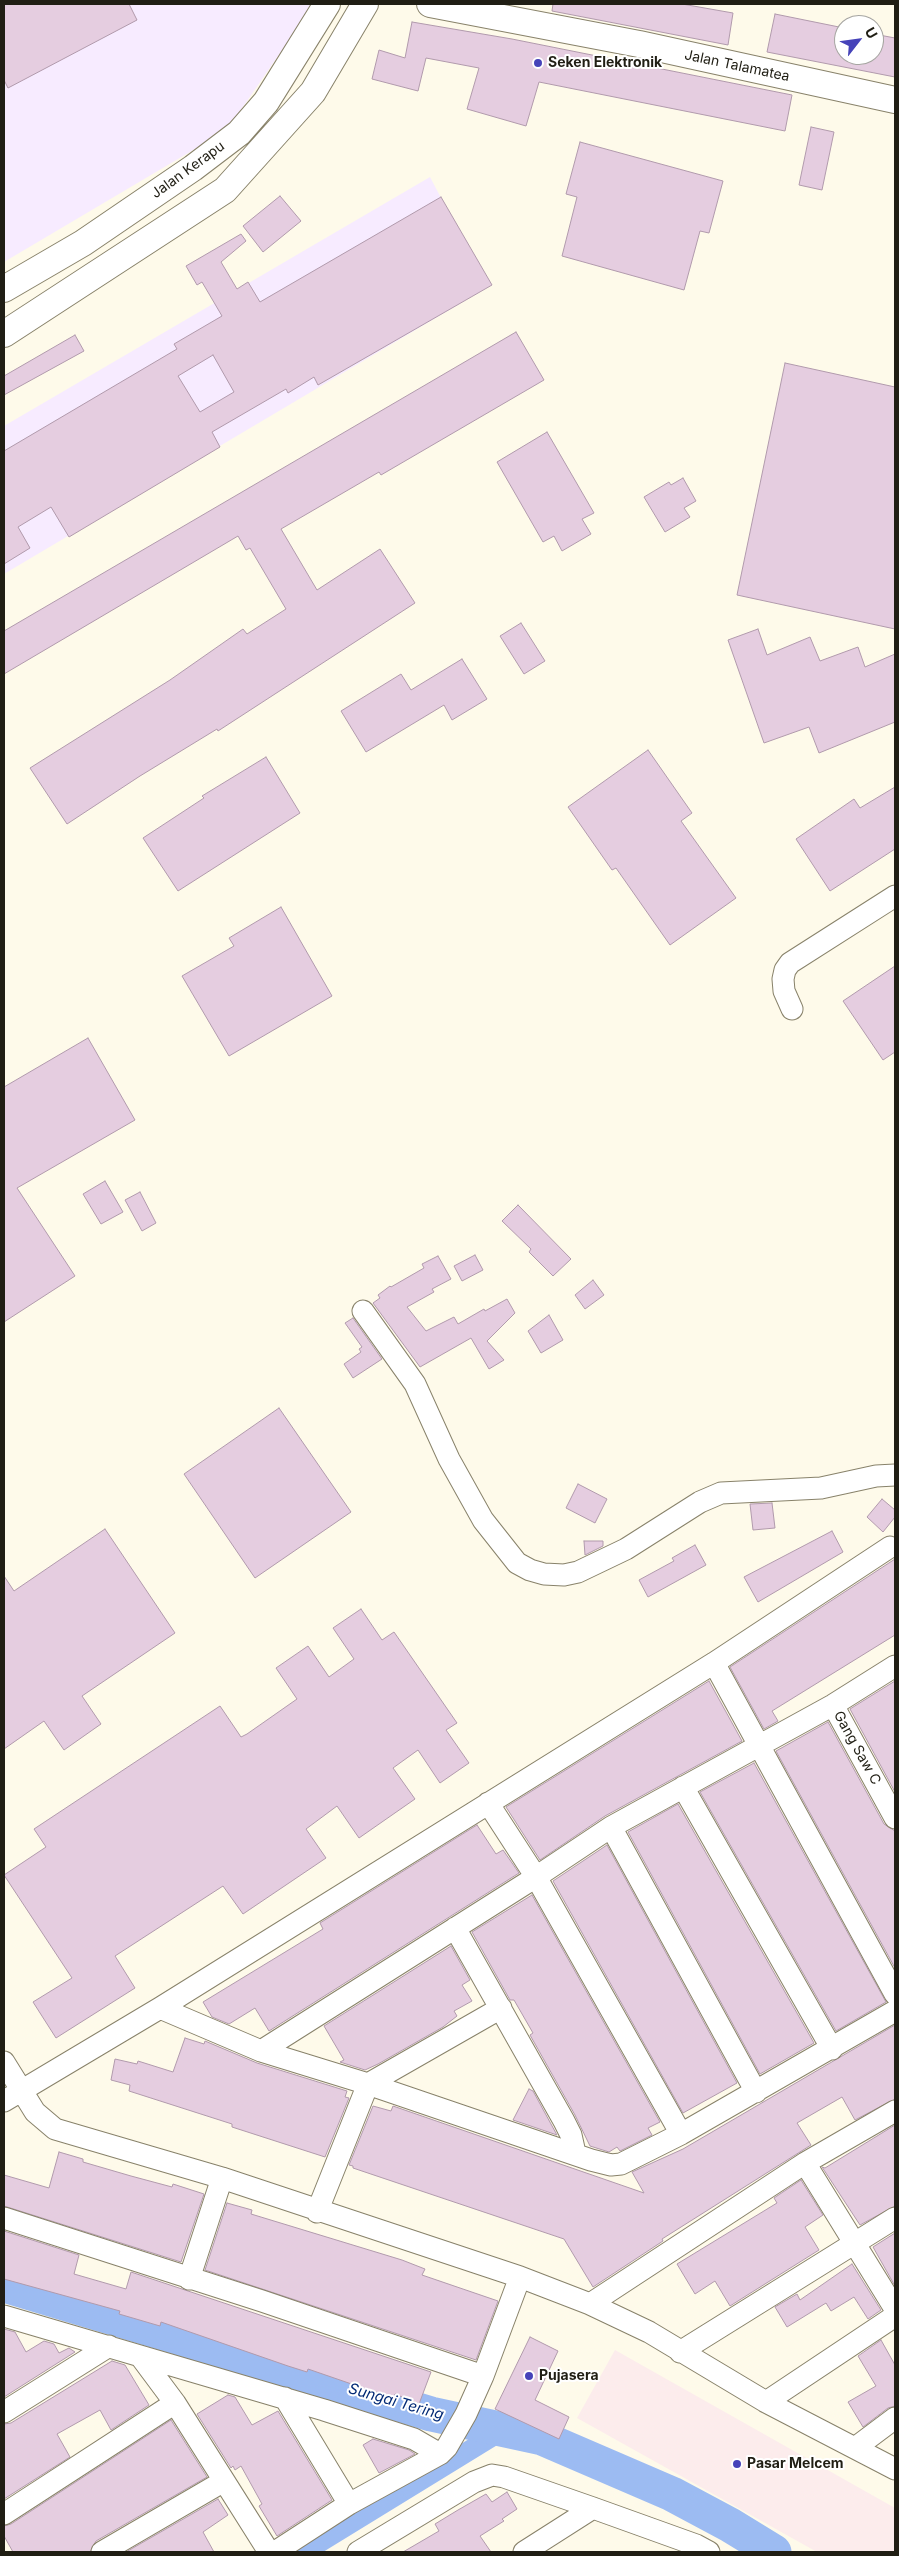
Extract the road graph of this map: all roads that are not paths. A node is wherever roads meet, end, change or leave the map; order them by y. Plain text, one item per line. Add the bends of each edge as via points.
1 (326, 4) edge
2 (365, 4) edge
3 (430, 4) edge
4 (895, 100) edge
5 (4, 289) edge
6 (4, 334) edge
7 (895, 896) edge
8 (792, 1009) dead end
9 (363, 1311) dead end
10 (895, 1475) edge
11 (890, 1547) dead end
12 (714, 1662) junction
13 (895, 1666) edge
14 (833, 1705) junction
15 (760, 1745) junction
16 (682, 1787) junction
17 (488, 1803) junction
18 (895, 1818) edge
19 (611, 1827) junction
20 (536, 1877) junction
21 (455, 1928) junction
22 (895, 1994) edge
23 (160, 2008) junction
24 (501, 2008) junction
25 (895, 2011) edge
26 (832, 2049) junction
27 (261, 2051) junction
28 (4, 2062) edge
29 (368, 2084) junction
30 (756, 2092) junction
31 (13, 2096) edge
32 (895, 2111) edge
33 (681, 2134) junction
34 (575, 2153) junction
35 (805, 2163) junction
36 (222, 2178) junction
37 (317, 2212) junction
38 (4, 2218) edge
39 (895, 2218) edge
40 (856, 2242) junction
41 (520, 2277) junction
42 (188, 2279) junction
43 (590, 2304) junction
44 (895, 2309) edge
45 (4, 2316) edge
46 (895, 2316) edge
47 (109, 2346) junction
48 (680, 2352) junction
49 (140, 2356) junction
50 (483, 2376) junction
51 (285, 2398) junction
52 (766, 2402) junction
53 (175, 2403) junction
54 (4, 2412) edge
55 (895, 2418) edge
56 (855, 2448) junction
57 (444, 2451) junction
58 (895, 2469) edge
59 (224, 2481) junction
60 (349, 2504) junction
61 (593, 2508) junction
62 (4, 2514) edge
63 (697, 2550) edge
64 (102, 2552) edge
65 (269, 2552) edge
66 (275, 2552) edge
67 (358, 2552) edge
68 (524, 2552) edge

1 - 5 street, Jalan Kerapu via 266,102 239,133 83,243
2 - 6 street via 313,92 225,190
3 - 4 street, Jalan Talamatea via 639,44
7 - 8 street via 790,963 785,970 783,985
9 - 10 street via 415,1384 449,1459 483,1520 517,1563 530,1570 564,1575 578,1572 626,1549 700,1502 720,1493 821,1488
11 - 12 street
12 - 15 street
12 - 17 street
13 - 14 street
14 - 15 street
14 - 18 street, Gang Saw C
15 - 16 street
15 - 22 street
16 - 19 street
16 - 26 street
17 - 20 street
17 - 23 street
19 - 20 street
19 - 30 street
20 - 21 street
20 - 33 street
21 - 24 street
21 - 27 street
23 - 27 street
23 - 31 street
24 - 29 street
24 - 34 street via 571,2134
25 - 26 street
26 - 30 street
27 - 29 street
28 - 31 street
29 - 34 street
29 - 37 street
30 - 33 street
31 - 36 street via 55,2130
32 - 35 street
33 - 34 street via 621,2164 604,2164
35 - 40 street
35 - 43 street
36 - 37 street
36 - 42 street
37 - 41 street
38 - 42 street
39 - 40 street
40 - 44 street
40 - 48 street
41 - 43 street
41 - 50 street
42 - 50 street
43 - 48 street
45 - 47 street
46 - 52 street
47 - 49 street
47 - 54 street
48 - 52 street
49 - 51 street
49 - 53 street
50 - 57 street
51 - 57 street
51 - 60 street
52 - 56 street
53 - 59 street
53 - 62 street
55 - 56 street
56 - 58 street
57 - 60 street
59 - 64 street
59 - 65 street
60 - 66 street
61 - 63 street
61 - 67 street via 504,2477 484,2476
61 - 68 street

